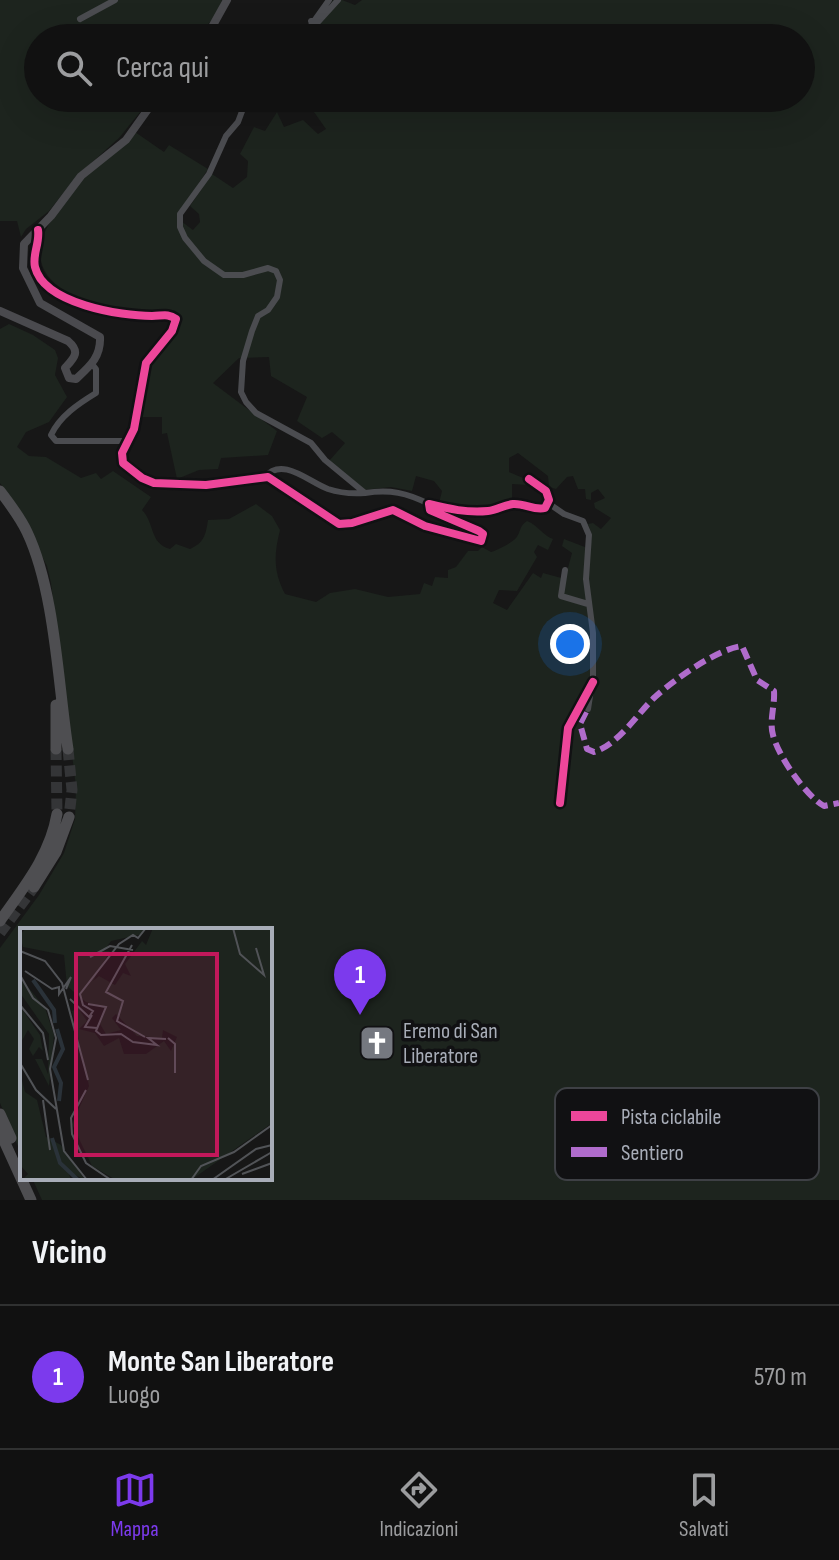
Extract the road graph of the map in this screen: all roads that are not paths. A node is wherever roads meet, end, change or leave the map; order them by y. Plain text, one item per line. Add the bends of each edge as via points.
1 (115, 0) edge
2 (227, 0) edge
3 (329, 0) edge
4 (338, 0) edge
5 (80, 19) dead end
6 (311, 21) junction
7 (214, 24) edge
8 (309, 24) edge
9 (146, 112) edge
10 (242, 112) edge
11 (38, 230) junction
12 (0, 311) edge
13 (92, 364) junction
14 (127, 441) junction
15 (264, 477) junction
16 (529, 479) dead end
17 (0, 491) edge
18 (365, 493) junction
19 (0, 503) edge
20 (548, 503) junction
21 (429, 504) junction
22 (534, 508) joint
23 (565, 570) dead end
24 (588, 604) junction
25 (44, 609) junction
26 (593, 682) junction
27 (588, 709) dead end
28 (62, 749) tunnel mouth
29 (560, 803) dead end
30 (34, 887) tunnel mouth
31 (0, 921) edge
32 (0, 1114) edge
33 (0, 1132) edge
34 (20, 1160) edge
35 (20, 1176) edge
36 (22, 1180) edge
37 (29, 1180) edge
38 (31, 1200) edge
39 (38, 1200) edge

1 - 5 street
2 - 7 street
3 - 6 street
4 - 6 street via 318,22
6 - 8 street
9 - 11 street via 126,140 81,176
10 - 18 street via 209,174 180,214 180,227 204,261 224,275 276,271 277,297 258,316 252,331 241,392 256,413 305,438
11 - 13 street via 24,244 25,274 43,306 98,334 100,345
11 - 14 street via 35,270 55,293 78,304 176,319 146,363
12 - 13 street via 75,346 74,359 64,370 69,378 76,379
13 - 14 street via 96,393 56,424 51,435 56,441
14 - 15 street via 122,461 154,483 211,485
15 - 18 street via 284,469 341,493
15 - 21 street via 339,524 393,510 443,532 481,541 479,531 430,510
16 - 20 street via 546,491
17 - 25 highway via 32,542
18 - 21 street via 398,492
19 - 25 highway via 28,551
20 - 22 street
20 - 24 street via 583,521 589,535
21 - 22 street via 457,511 512,504
23 - 24 street via 561,596
24 - 26 street
25 - 28 highway
26 - 27 street
26 - 29 street via 568,728
30 - 31 highway via 56,852 63,816 41,861
32 - 34 highway
33 - 35 highway
36 - 38 highway
37 - 39 highway

